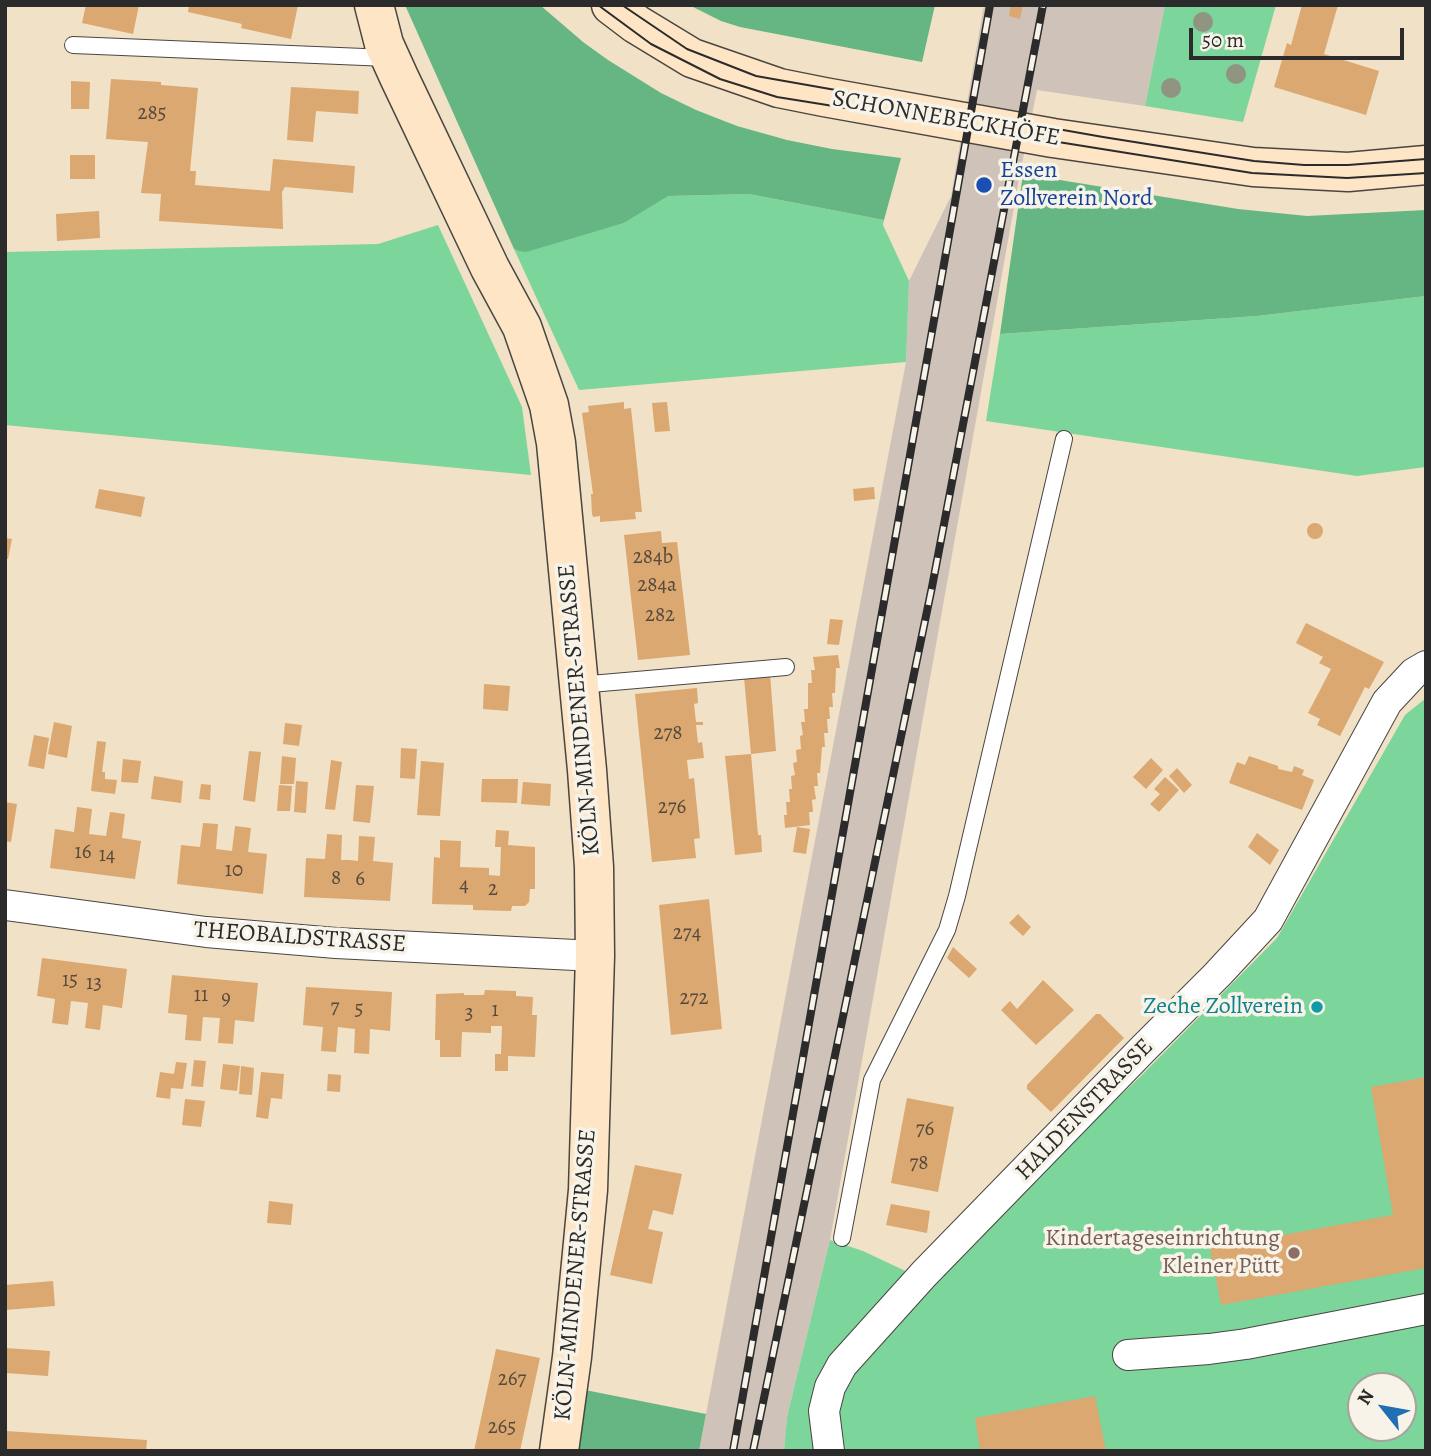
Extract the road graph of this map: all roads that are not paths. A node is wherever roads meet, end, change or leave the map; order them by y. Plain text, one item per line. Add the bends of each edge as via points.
1 (374, 5) edge
2 (611, 5) edge
3 (73, 45) dead end
4 (391, 58) junction
5 (1426, 165) edge
6 (1064, 439) dead end
7 (1426, 666) edge
8 (786, 667) dead end
9 (579, 685) junction
10 (5, 905) edge
11 (595, 956) junction
12 (842, 1238) dead end
13 (1426, 1309) edge
14 (1128, 1355) dead end
15 (559, 1451) edge
16 (829, 1451) edge

1 - 4 street, KÖLN-MINDENER-STRASSE
2 - 5 street, SCHONNEBECKHÖFE via 692,58 779,88 824,97 1053,138 1253,167 1348,172
3 - 4 lane
4 - 9 street, KÖLN-MINDENER-STRASSE via 522,327 549,405
6 - 12 lane via 957,896 947,930 872,1080
7 - 16 street, HALDENSTRASSE via 1387,702 1268,920 853,1351 834,1377 824,1411
8 - 9 lane
9 - 11 street, KÖLN-MINDENER-STRASSE via 594,867
10 - 11 street, THEOBALDSTRASSE via 206,932
11 - 15 street, KÖLN-MINDENER-STRASSE via 588,1190
13 - 14 street via 1209,1349

